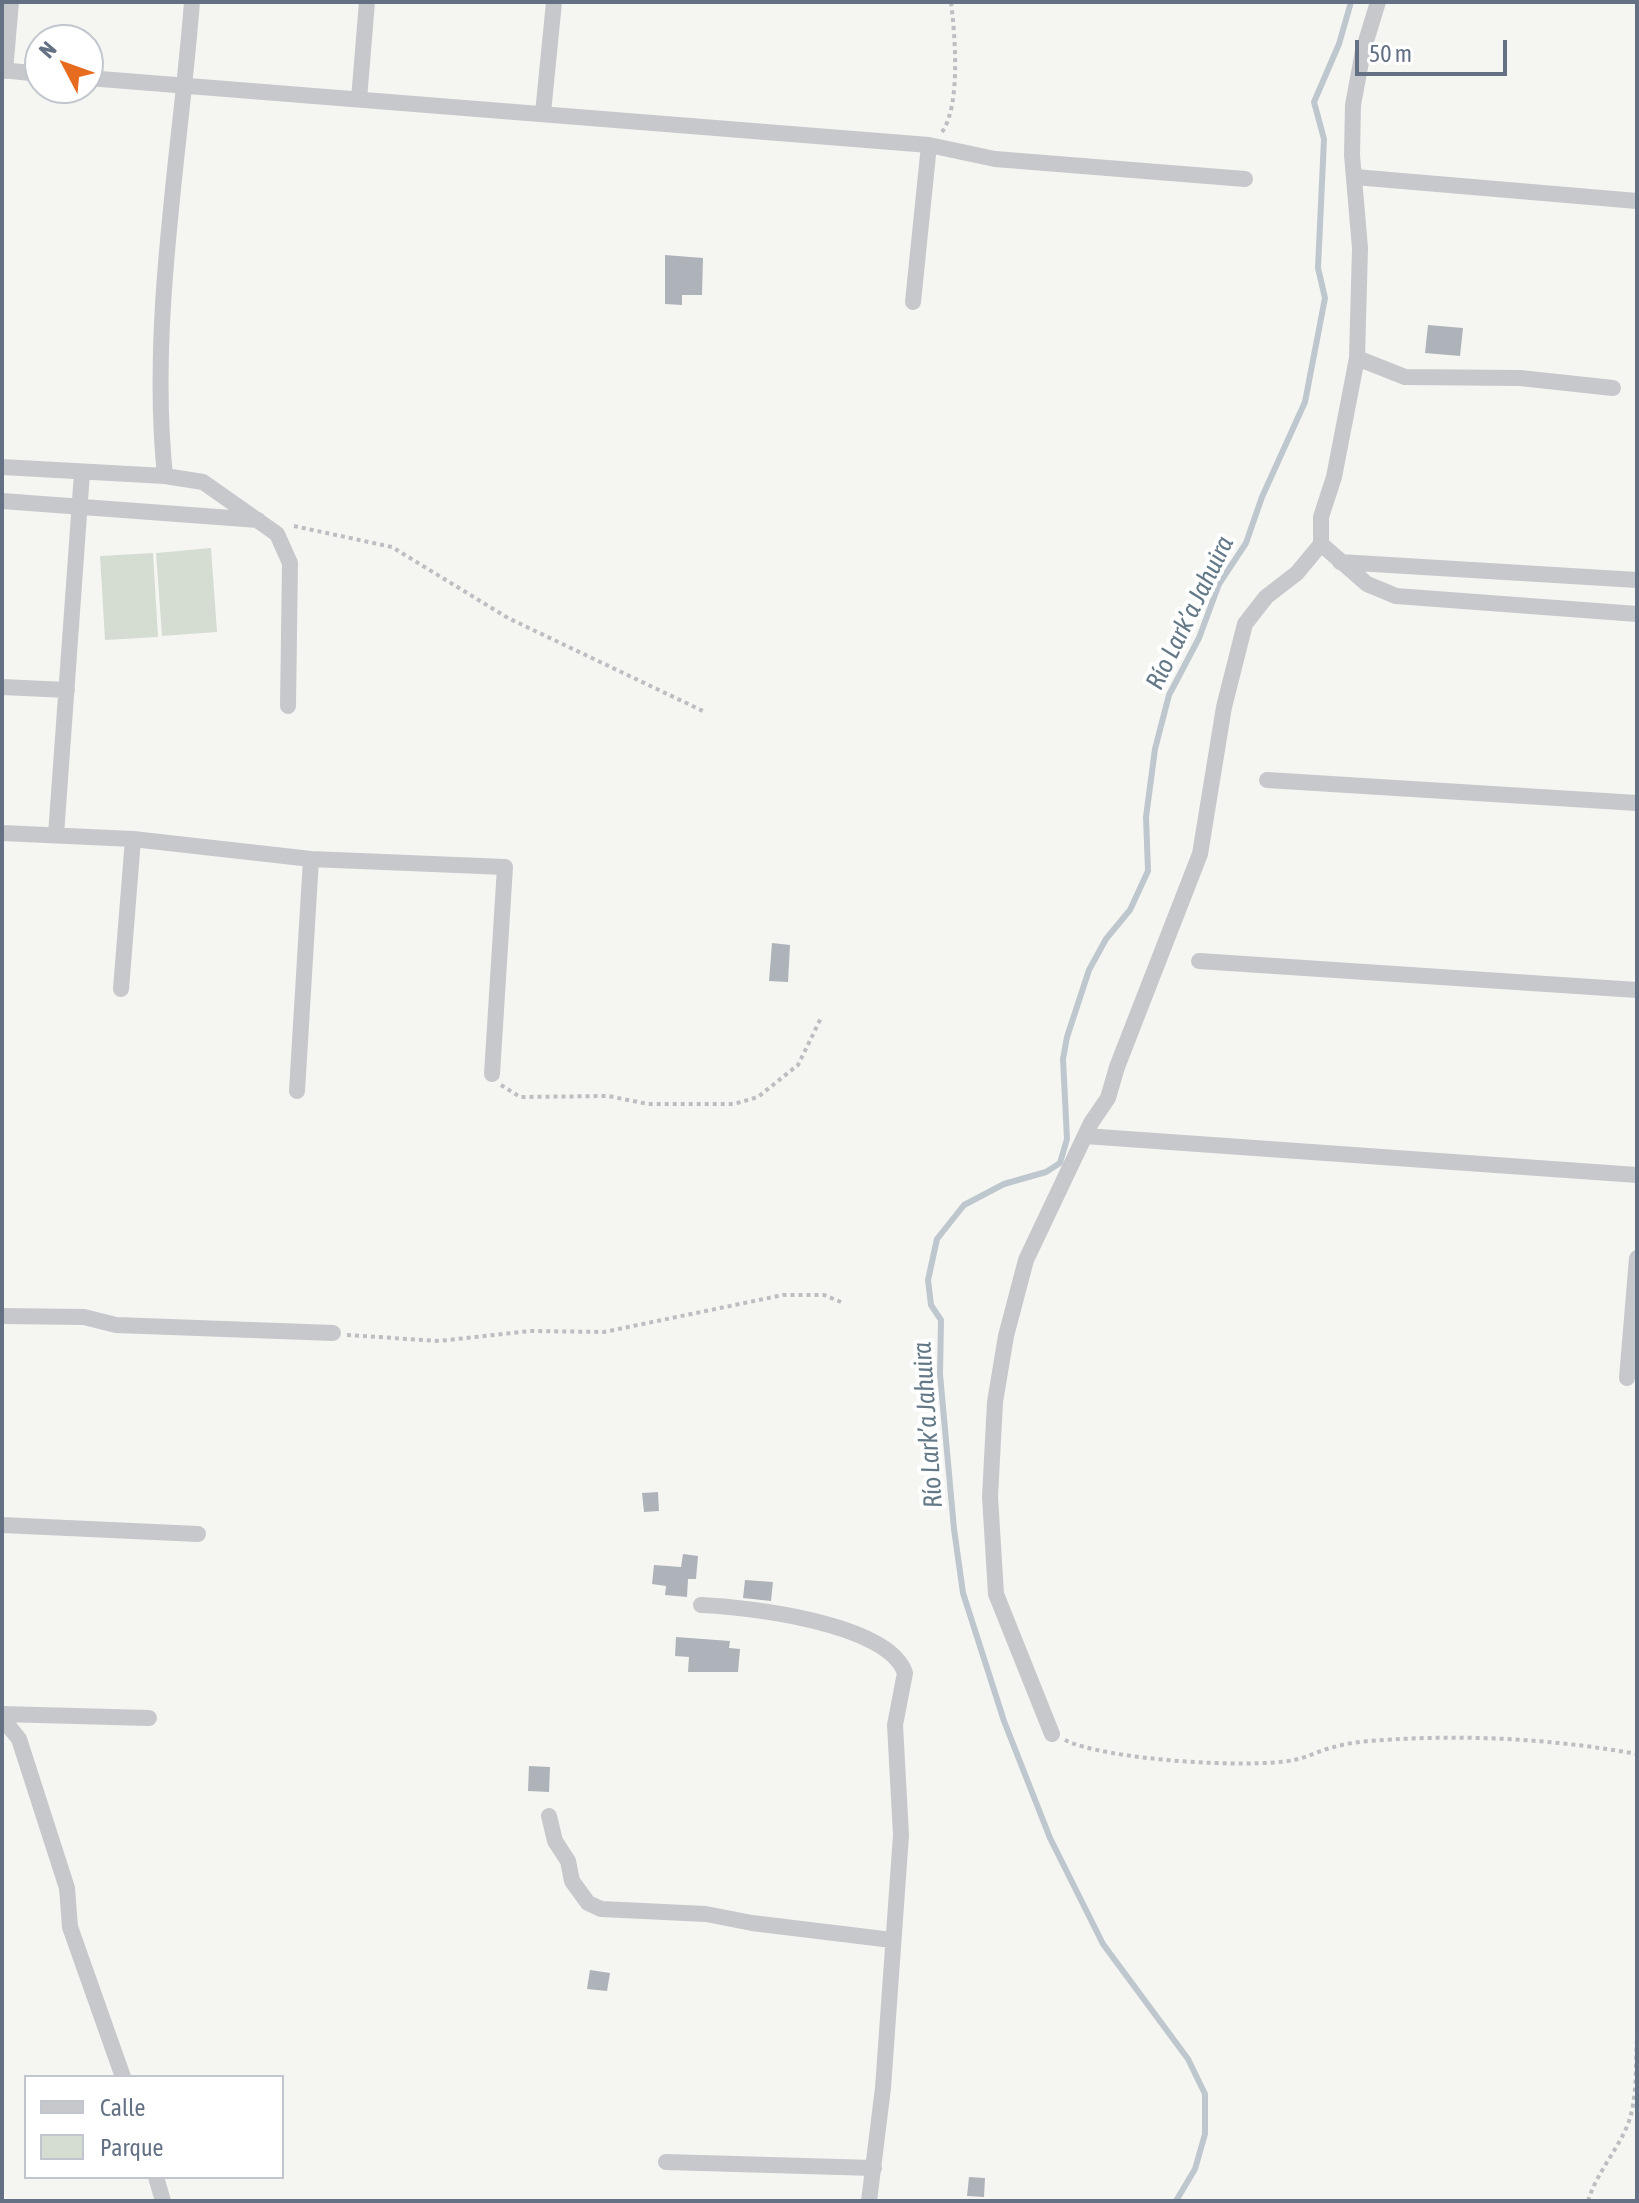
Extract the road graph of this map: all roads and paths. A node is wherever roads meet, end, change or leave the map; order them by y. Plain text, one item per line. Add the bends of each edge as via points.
1 (11, 2) edge
2 (192, 2) edge
3 (367, 2) edge
4 (554, 2) edge
5 (951, 2) edge
6 (1378, 2) edge
7 (4, 70) edge
8 (24, 72) edge
9 (104, 79) edge
10 (185, 86) junction
11 (359, 99) junction
12 (543, 113) junction
13 (929, 145) junction
14 (1355, 177) junction
15 (1245, 179) dead end
16 (1637, 201) edge
17 (913, 302) dead end
18 (1357, 358) junction
19 (1613, 388) dead end
20 (2, 467) edge
21 (82, 473) junction
22 (165, 476) junction
23 (2, 501) edge
24 (79, 507) junction
25 (260, 520) junction
26 (290, 525) dead end
27 (1321, 544) junction
28 (1340, 562) junction
29 (1637, 580) edge
30 (1637, 614) edge
31 (2, 687) edge
32 (67, 690) junction
33 (288, 706) dead end
34 (705, 712) dead end
35 (1267, 780) dead end
36 (1637, 803) edge
37 (2, 833) edge
38 (56, 835) junction
39 (133, 839) junction
40 (311, 859) junction
41 (1199, 961) dead end
42 (121, 989) dead end
43 (1637, 990) edge
44 (821, 1018) dead end
45 (492, 1074) joint
46 (297, 1091) dead end
47 (1085, 1136) junction
48 (1637, 1175) edge
49 (1637, 1258) edge
50 (841, 1302) dead end
51 (2, 1316) edge
52 (333, 1333) joint
53 (1627, 1378) dead end
54 (2, 1525) edge
55 (198, 1534) dead end
56 (701, 1605) dead end
57 (2, 1716) edge
58 (149, 1718) dead end
59 (1052, 1734) joint
60 (1637, 1754) edge
61 (549, 1816) dead end
62 (892, 1940) junction
63 (1637, 2038) edge
64 (122, 2075) edge
65 (666, 2162) dead end
66 (874, 2168) junction
67 (157, 2179) edge
68 (163, 2201) edge
69 (869, 2201) edge
70 (1588, 2201) edge

1 - 7 street
2 - 10 street
3 - 11 street
4 - 12 street
5 - 13 path via 956,100 950,122
6 - 14 street via 1353,105
7 - 8 street
9 - 10 street
10 - 11 street
10 - 22 street via 167,265 161,437
11 - 12 street
12 - 13 street
13 - 15 street via 995,159
13 - 17 street
14 - 16 street
14 - 18 street via 1360,248
18 - 19 street via 1405,377 1520,378
18 - 27 street via 1321,517
20 - 21 street
21 - 22 street
21 - 24 street
22 - 25 street via 203,482
23 - 24 street
24 - 25 street
24 - 32 street
25 - 33 street via 277,534 290,563
26 - 34 path via 392,547 508,618
27 - 28 street
27 - 47 street via 1245,624 1224,707 1200,854 1108,1098
28 - 29 street
28 - 30 street via 1367,584 1396,596
31 - 32 street
32 - 38 street
35 - 36 street
37 - 38 street
38 - 39 street
39 - 40 street
39 - 42 street
40 - 45 street via 505,867
40 - 46 street
41 - 43 street
44 - 45 path via 798,1065 758,1097 734,1104 520,1097
47 - 48 street
47 - 59 street via 1026,1260 995,1402 990,1497 996,1594
49 - 53 street
50 - 52 path via 824,1295 783,1295 604,1332 530,1331 439,1341
51 - 52 street
54 - 55 street
56 - 62 street via 851,1631 902,1663 905,1673 895,1725 901,1835
57 - 58 street
57 - 64 street via 19,1739 67,1888 70,1927
59 - 60 path via 1107,1752 1216,1762 1293,1760 1336,1746 1399,1739 1498,1738
61 - 62 street via 572,1881 588,1903 601,1909 695,1913
62 - 66 street
63 - 70 path via 1634,2103
65 - 66 street
66 - 69 street
67 - 68 street

